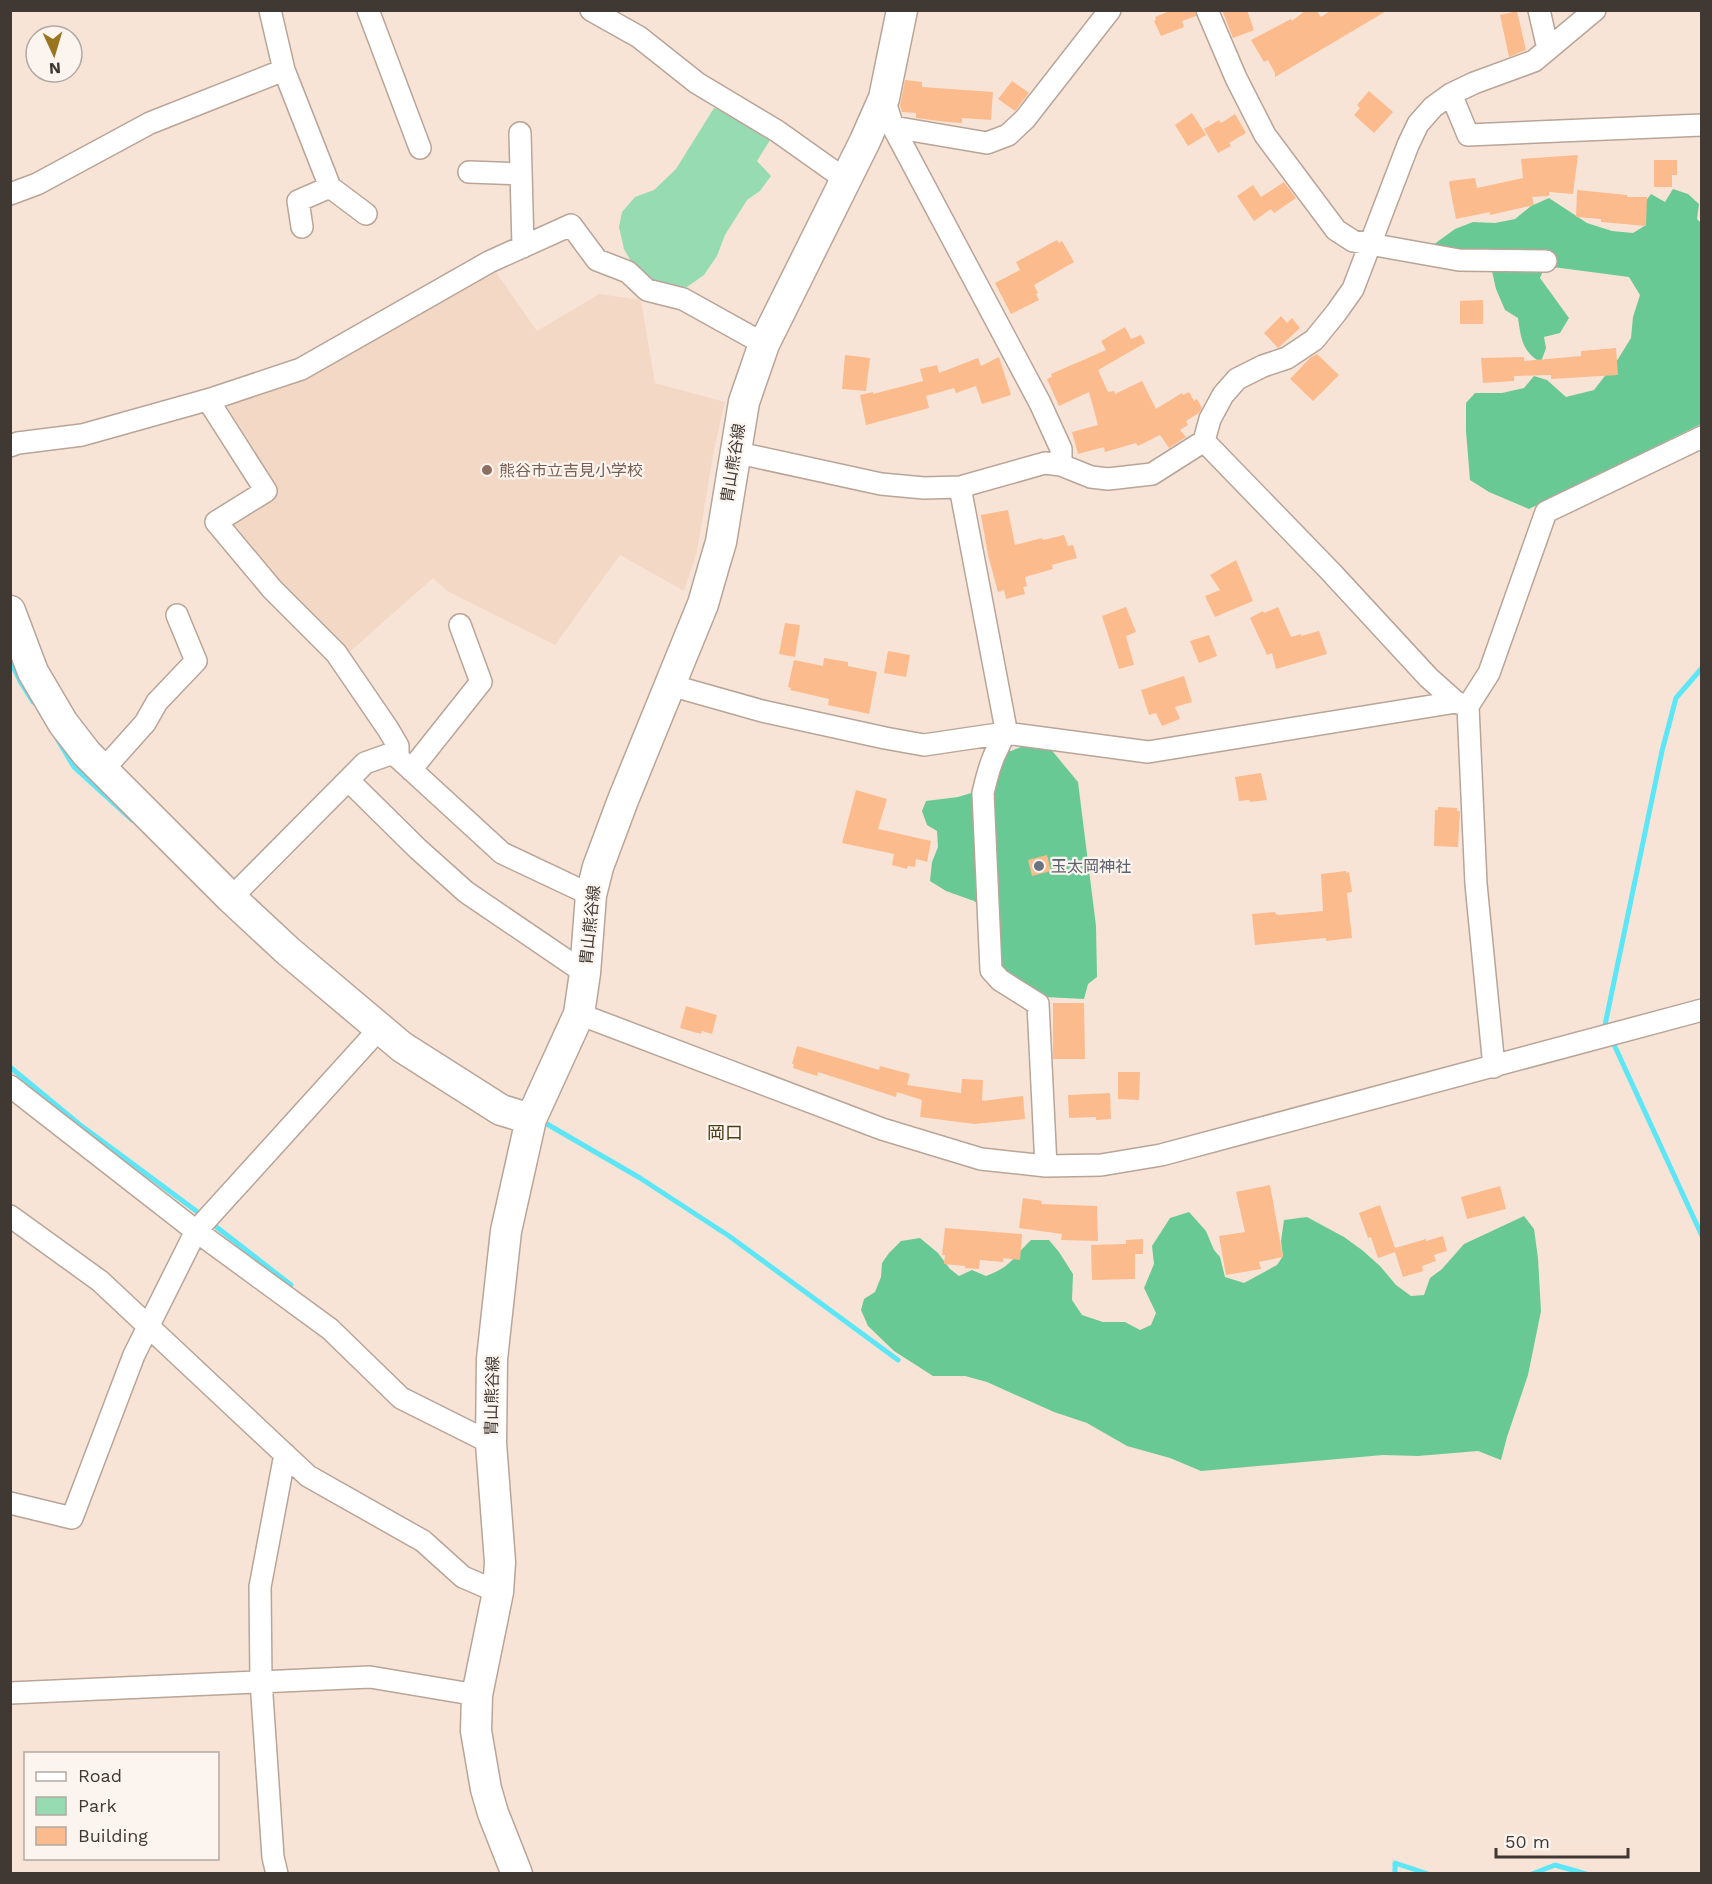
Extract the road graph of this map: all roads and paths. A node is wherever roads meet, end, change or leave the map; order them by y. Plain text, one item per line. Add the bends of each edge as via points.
1 (368, 10) edge
2 (591, 10) edge
3 (902, 10) edge
4 (1110, 10) edge
5 (1208, 10) edge
6 (1539, 10) edge
7 (1595, 10) edge
8 (273, 11) edge
9 (1548, 49) junction
10 (284, 70) junction
11 (1451, 94) junction
12 (884, 98) junction
13 (1701, 124) edge
14 (893, 127) junction
15 (520, 133) dead end
16 (420, 148) dead end
17 (469, 172) dead end
18 (521, 174) junction
19 (846, 180) junction
20 (330, 187) junction
21 (10, 194) edge
22 (366, 214) dead end
23 (302, 227) dead end
24 (1371, 244) junction
25 (524, 247) junction
26 (1546, 261) dead end
27 (764, 344) junction
28 (208, 400) junction
29 (1701, 437) edge
30 (1204, 441) junction
31 (13, 443) edge
32 (735, 452) junction
33 (1061, 465) junction
34 (960, 487) junction
35 (10, 611) edge
36 (177, 615) dead end
37 (460, 625) dead end
38 (670, 685) junction
39 (1462, 704) junction
40 (1005, 733) junction
41 (405, 764) junction
42 (103, 770) junction
43 (348, 780) junction
44 (591, 895) junction
45 (231, 898) junction
46 (585, 973) junction
47 (1701, 1010) edge
48 (579, 1014) junction
49 (380, 1028) junction
50 (1494, 1067) junction
51 (10, 1086) edge
52 (530, 1126) junction
53 (1046, 1166) junction
54 (10, 1216) edge
55 (196, 1231) junction
56 (148, 1325) junction
57 (491, 1443) junction
58 (285, 1454) junction
59 (10, 1503) edge
60 (498, 1592) junction
61 (261, 1681) junction
62 (10, 1693) edge
63 (477, 1695) junction
64 (277, 1874) edge
65 (517, 1874) edge

1 - 16 street
2 - 19 street via 639,37 697,83 777,131
3 - 12 main road, 胄山熊谷線
4 - 14 street via 1025,119 1008,135 987,143
5 - 24 street via 1265,135 1336,230 1353,241
6 - 9 street
7 - 9 street
8 - 10 street
9 - 11 street via 1534,61
10 - 20 street
10 - 21 street via 150,123 37,184
11 - 13 street via 1468,135
11 - 24 street via 1418,124
12 - 14 street
12 - 19 main road, 胄山熊谷線
14 - 33 street via 1040,402 1061,450
15 - 18 street
17 - 18 street
18 - 25 street
19 - 27 main road, 胄山熊谷線
20 - 22 street
20 - 23 street via 298,201
24 - 26 street via 1459,260
24 - 30 street via 1353,289 1314,340 1287,358 1237,379 1222,395
25 - 27 street via 571,225 597,260 628,272 646,290 683,299
25 - 28 street via 489,262 302,369
27 - 32 main road, 胄山熊谷線 via 744,402
28 - 31 street via 82,435
28 - 41 street via 266,491 216,522 272,589 336,653 388,729
29 - 39 street via 1546,512 1489,673
30 - 33 street via 1152,474 1108,479
30 - 39 street via 1429,678
32 - 34 street via 881,484
32 - 38 main road, 胄山熊谷線 via 721,542 703,604
33 - 34 street via 1045,463
34 - 40 street
35 - 42 main road via 33,672 63,723
36 - 42 street via 196,661 157,702 145,723
37 - 41 street via 481,682
38 - 40 street via 762,711 924,745
38 - 44 main road, 胄山熊谷線 via 614,822
39 - 40 street via 1148,752
39 - 50 street
40 - 53 street via 983,793 990,970 1038,1004
41 - 43 street via 393,753 365,763
41 - 44 street via 502,853
42 - 45 main road
43 - 45 street
43 - 46 street via 466,892
44 - 46 main road, 胄山熊谷線
45 - 49 main road
46 - 48 main road, 胄山熊谷線
47 - 50 street
48 - 52 main road, 胄山熊谷線
48 - 53 street via 882,1129 981,1159
49 - 52 main road via 402,1047
49 - 55 street
50 - 53 street via 1161,1155 1101,1165
51 - 55 street
52 - 57 main road, 胄山熊谷線 via 506,1231 492,1359
54 - 56 street via 99,1281
55 - 56 street
55 - 57 street via 330,1329 401,1398
56 - 58 street
56 - 59 street via 72,1518
57 - 60 main road, 胄山熊谷線 via 500,1562
58 - 60 street via 308,1476 423,1541 463,1577
58 - 61 street via 260,1587
60 - 63 main road, 胄山熊谷線
61 - 62 street
61 - 63 street via 370,1677
61 - 64 street
63 - 65 main road, 胄山熊谷線 via 476,1731 486,1789

